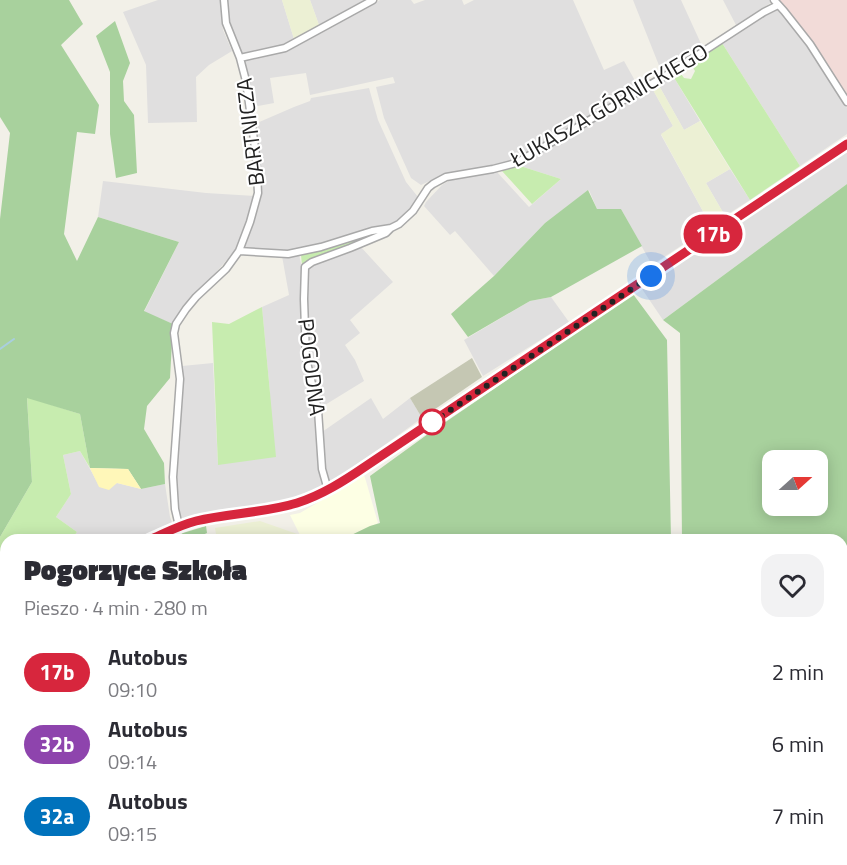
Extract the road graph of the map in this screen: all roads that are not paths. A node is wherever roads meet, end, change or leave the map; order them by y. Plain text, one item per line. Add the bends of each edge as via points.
1 (224, 0) edge
2 (373, 0) edge
3 (776, 2) edge
4 (240, 58) junction
5 (847, 102) edge
6 (847, 144) edge
7 (391, 228) junction
8 (239, 251) junction
9 (328, 490) junction
10 (178, 526) junction
11 (162, 534) edge

1 - 4 street, BARTNICZA via 226,23
2 - 4 street via 285,48
3 - 5 street via 810,44
3 - 7 street, ŁUKASZA GÓRNICKIEGO via 635,95 516,163 446,177 433,184 413,211
4 - 8 street, BARTNICZA via 252,122 258,193
6 - 9 street
7 - 8 street, ŁUKASZA GÓRNICKIEGO via 288,254
7 - 9 street, POGODNA via 305,267 306,358 318,410 322,469
8 - 10 street, BARTNICZA via 196,297 174,333 180,379 173,477
9 - 10 street via 284,507
10 - 11 street

